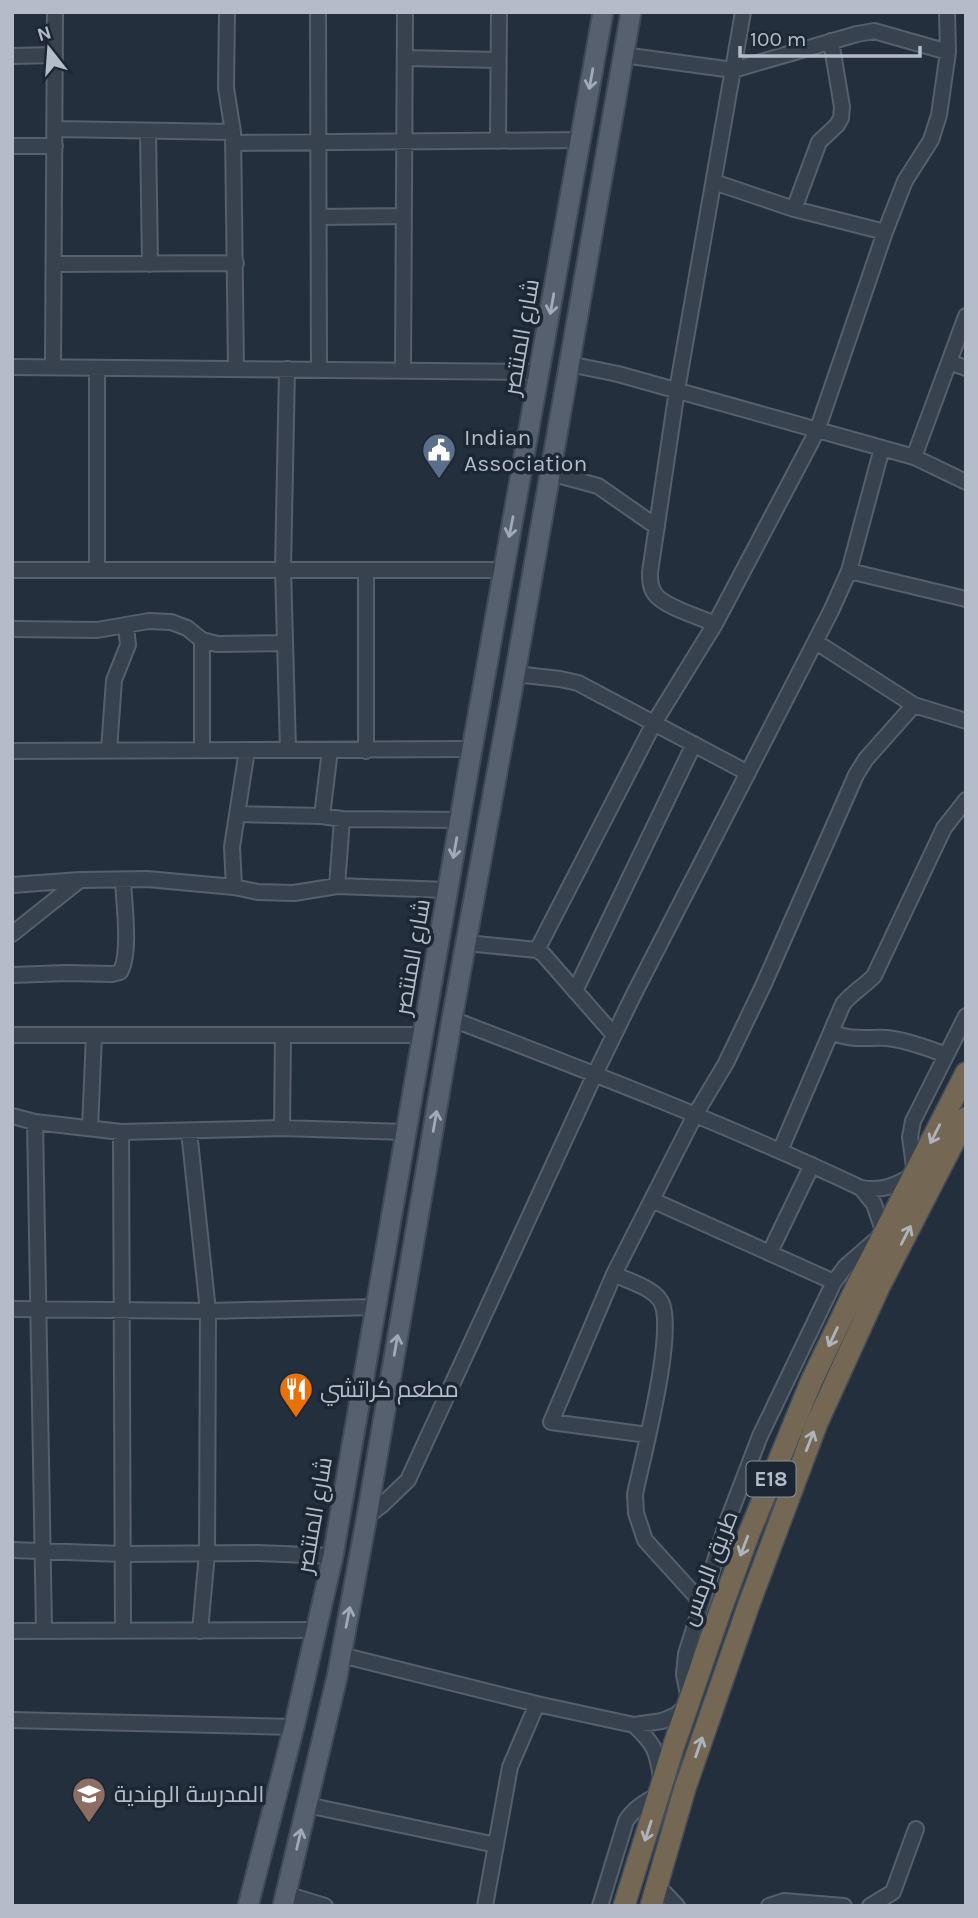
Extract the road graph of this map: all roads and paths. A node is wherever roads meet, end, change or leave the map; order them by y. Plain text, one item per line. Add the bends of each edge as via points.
1 (55, 12) edge
2 (227, 12) edge
3 (318, 12) edge
4 (405, 12) edge
5 (499, 12) edge
6 (603, 12) edge
7 (631, 12) edge
8 (743, 12) edge
9 (947, 12) edge
10 (831, 41) junction
11 (948, 52) junction
12 (55, 55) junction
13 (623, 55) junction
14 (12, 56) edge
15 (405, 58) junction
16 (498, 60) junction
17 (733, 70) junction
18 (55, 129) junction
19 (148, 131) junction
20 (234, 138) junction
21 (581, 140) junction
22 (404, 141) junction
23 (498, 141) junction
24 (318, 142) junction
25 (12, 146) edge
26 (55, 146) junction
27 (714, 181) junction
28 (794, 209) junction
29 (404, 216) junction
30 (318, 217) junction
31 (885, 232) junction
32 (54, 264) junction
33 (150, 264) junction
34 (236, 264) junction
35 (966, 316) edge
36 (949, 362) junction
37 (569, 364) junction
38 (12, 367) edge
39 (53, 367) junction
40 (966, 368) edge
41 (97, 369) junction
42 (236, 369) junction
43 (287, 369) junction
44 (319, 369) junction
45 (403, 370) junction
46 (540, 372) junction
47 (677, 390) junction
48 (817, 431) junction
49 (882, 448) junction
50 (914, 457) junction
51 (550, 474) junction
52 (966, 482) edge
53 (657, 527) junction
54 (97, 569) junction
55 (283, 569) junction
56 (12, 570) edge
57 (503, 570) junction
58 (366, 571) junction
59 (849, 571) junction
60 (966, 599) edge
61 (715, 624) junction
62 (126, 626) junction
63 (12, 629) edge
64 (202, 640) junction
65 (816, 642) junction
66 (285, 643) junction
67 (515, 674) junction
68 (914, 705) junction
69 (966, 720) edge
70 (654, 723) junction
71 (694, 744) junction
72 (472, 749) junction
73 (110, 750) junction
74 (202, 750) junction
75 (247, 750) junction
76 (288, 750) junction
77 (330, 750) junction
78 (12, 751) edge
79 (366, 751) junction
80 (748, 773) junction
81 (966, 800) edge
82 (237, 814) junction
83 (322, 816) junction
84 (341, 820) junction
85 (460, 820) junction
86 (80, 880) junction
87 (123, 881) junction
88 (12, 885) edge
89 (337, 886) junction
90 (234, 887) junction
91 (448, 891) junction
92 (12, 934) edge
93 (466, 943) junction
94 (537, 950) junction
95 (12, 975) edge
96 (575, 991) junction
97 (966, 1016) edge
98 (452, 1019) junction
99 (832, 1032) junction
100 (12, 1035) edge
101 (94, 1035) junction
102 (283, 1035) junction
103 (423, 1035) junction
104 (614, 1035) junction
105 (946, 1055) junction
106 (966, 1073) edge
107 (595, 1074) junction
108 (695, 1115) junction
109 (12, 1116) edge
110 (966, 1118) edge
111 (35, 1122) junction
112 (90, 1128) junction
113 (282, 1128) junction
114 (190, 1131) junction
115 (121, 1132) junction
116 (405, 1132) junction
117 (780, 1151) junction
118 (812, 1165) junction
119 (915, 1174) junction
120 (861, 1188) junction
121 (652, 1200) junction
122 (884, 1233) junction
123 (770, 1252) junction
124 (614, 1274) junction
125 (834, 1282) junction
126 (375, 1307) junction
127 (38, 1308) junction
128 (12, 1309) edge
129 (122, 1310) junction
130 (208, 1311) junction
131 (648, 1435) junction
132 (367, 1516) junction
133 (12, 1550) edge
134 (43, 1551) junction
135 (206, 1553) junction
136 (122, 1554) junction
137 (333, 1556) junction
138 (702, 1603) junction
139 (44, 1630) junction
140 (123, 1630) junction
141 (316, 1630) junction
142 (12, 1631) edge
143 (200, 1631) junction
144 (341, 1654) junction
145 (688, 1703) junction
146 (537, 1704) junction
147 (12, 1720) edge
148 (634, 1725) junction
149 (294, 1727) junction
150 (660, 1790) junction
151 (307, 1805) junction
152 (916, 1829) dead end
153 (496, 1845) junction
154 (656, 1884) junction
155 (285, 1900) edge
156 (248, 1906) edge
157 (325, 1906) edge
158 (485, 1906) edge
159 (600, 1906) edge
160 (624, 1906) edge
161 (651, 1906) edge
162 (677, 1906) edge
163 (769, 1906) edge
164 (844, 1906) edge
165 (870, 1906) edge

1 - 12 street
2 - 20 street via 226,88
3 - 24 street
4 - 15 street
5 - 16 street
6 -> 21 main road, شارع المنتصر
7 - 13 main road
8 - 17 street
9 - 11 street
10 - 11 street via 874,31
10 - 17 street
10 - 28 street via 841,118 820,142
11 - 31 street via 931,140 905,181
12 - 14 street
12 - 18 street
13 - 17 street
13 - 37 main road
15 - 16 street
15 - 22 street
16 - 23 street
17 - 27 street
18 - 19 street
18 - 26 street
19 - 20 street
19 - 33 street
20 - 24 street
20 - 34 street
21 - 23 street
21 -> 46 main road, شارع المنتصر
22 - 23 street
22 - 24 street
22 - 29 street
24 - 30 street
25 - 26 street
26 - 32 street
27 - 28 street
27 - 47 street
28 - 31 street
29 - 30 street
29 - 45 street
30 - 44 street
31 - 48 street
32 - 33 street
32 - 39 street
33 - 34 street
34 - 42 street
35 - 36 street
36 - 40 street
36 - 50 street
37 - 47 street
37 - 51 main road
38 - 39 street
39 - 41 street
41 - 42 street
41 - 54 street
42 - 43 street
43 - 44 street
43 - 55 street
44 - 45 street
45 - 46 street
46 -> 57 main road, شارع المنتصر
47 - 48 street
47 - 53 street
48 - 49 street
48 - 61 street
49 - 50 street
49 - 59 street
50 - 52 street
51 - 53 street via 598,486
51 - 67 main road
53 - 61 street via 650,572 655,594
54 - 55 street
54 - 56 street
55 - 58 street
55 - 66 street
57 - 58 street
57 - 72 main road, شارع المنتصر
58 - 79 street
59 - 60 street
59 - 65 street
61 - 70 street
62 - 63 street
62 - 64 street via 171,622
62 - 73 street via 128,645 114,680
64 - 66 street
64 - 74 street
65 - 68 street
65 - 80 street
66 - 76 street
67 - 70 street via 578,683
67 - 93 main road
68 - 69 street
68 - 108 street via 856,775 763,986
70 - 71 street
70 - 94 street
71 - 80 street
71 - 96 street
72 - 79 street
72 - 85 main road, شارع المنتصر
73 - 74 street
73 - 78 street
74 - 75 street
75 - 76 street
75 - 82 street
76 - 77 street
77 - 79 street
77 - 83 street
80 - 104 street
81 - 99 street via 944,828 874,976 843,1003
82 - 83 street
82 - 90 street via 232,848
83 - 84 street
84 - 85 street
84 - 89 street
85 -> 91 main road, شارع المنتصر
86 - 87 street
86 - 88 street
86 - 92 street
87 - 90 street
87 - 95 street via 126,949 120,972
89 - 90 street via 294,893
89 - 91 street
91 - 103 main road, شارع المنتصر
93 - 94 street
93 - 98 main road
94 - 96 street
96 - 104 street
97 - 105 street
98 - 107 street
132 -> 98 main road
99 - 105 street via 843,1038 888,1038
99 - 117 street
100 - 101 street
101 - 102 street
101 - 112 street
102 - 103 street
102 - 113 street
103 - 116 main road, شارع المنتصر
104 - 107 street
105 - 119 street via 913,1121 910,1137
106 -> 119 highway, طريق الرمس / E18
107 - 108 street
107 - 132 street via 408,1480
108 - 117 street
108 - 121 street
109 - 111 street
154 -> 110 highway, E18 via 753,1594 817,1423 879,1287
111 - 112 street
111 - 127 street
112 - 115 street
113 - 114 street
113 - 116 street
114 - 115 street
114 - 130 street
115 - 129 street
116 - 126 main road, شارع المنتصر
117 - 118 street
118 - 120 street
118 - 123 street
119 - 120 street via 883,1189
119 - 122 highway, طريق الرمس / E18
120 - 122 street via 874,1205
121 - 123 street
121 - 124 street
122 - 125 street
122 -> 145 highway, طريق الرمس / E18 via 811,1382 748,1536
123 - 125 street
124 - 131 street via 652,1293 666,1311 662,1367
124 - 131 street via 551,1422
125 - 138 street via 760,1436
126 - 130 street
126 - 137 main road, شارع المنتصر
127 - 128 street
127 - 129 street
127 - 134 street
129 - 130 street
129 - 136 street
130 - 135 street
131 - 138 street via 635,1494 636,1513 645,1540
144 -> 132 main road
133 - 134 street
134 - 136 street
134 - 139 street
135 - 136 street
135 - 137 street
135 - 143 street
136 - 140 street
137 - 141 main road, شارع المنتصر
138 - 145 street via 685,1664
139 - 140 street
139 - 142 street
140 - 143 street
141 - 143 street
141 - 149 main road, شارع المنتصر
144 - 146 street
144 - 151 main road
145 - 148 street via 662,1721
145 - 150 highway, طريق الرمس / E18
146 - 148 street
146 - 153 street via 510,1767
147 - 149 street
148 - 150 street via 651,1742 658,1758
149 - 156 main road, شارع المنتصر
150 - 159 street via 626,1821
150 -> 160 highway, طريق الرمس / E18
151 - 153 street
155 -> 151 main road
152 - 165 street via 893,1892
153 - 158 street
154 - 161 highway, E18
154 - 162 street
155 - 157 street
163 - 164 street via 784,1901

